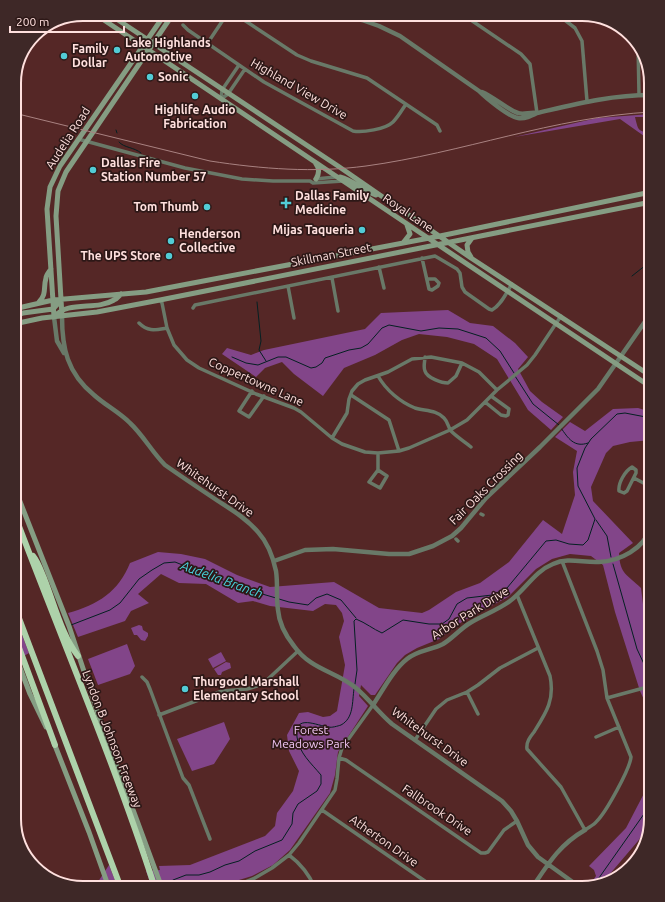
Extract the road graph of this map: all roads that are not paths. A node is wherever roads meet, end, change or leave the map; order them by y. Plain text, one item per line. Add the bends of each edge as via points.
1 (105, 21) edge
2 (119, 21) edge
3 (159, 21) edge
4 (168, 21) edge
5 (222, 21) edge
6 (246, 21) edge
7 (365, 21) edge
8 (472, 21) edge
9 (566, 21) edge
10 (183, 25) dead end
11 (147, 40) junction
12 (153, 44) junction
13 (207, 44) junction
14 (142, 46) junction
15 (148, 50) junction
16 (638, 56) edge
17 (239, 65) junction
18 (245, 69) junction
19 (222, 90) junction
20 (228, 94) junction
21 (638, 95) junction
22 (644, 95) edge
23 (221, 99) junction
24 (587, 101) junction
25 (406, 104) junction
26 (97, 111) junction
27 (537, 113) junction
28 (104, 117) junction
29 (440, 131) dead end
30 (78, 140) junction
31 (87, 142) junction
32 (307, 157) junction
33 (337, 177) junction
34 (313, 180) junction
35 (344, 181) junction
36 (644, 193) edge
37 (381, 196) junction
38 (644, 203) edge
39 (407, 224) junction
40 (440, 236) junction
41 (428, 238) junction
42 (472, 238) junction
43 (448, 242) junction
44 (403, 243) junction
45 (437, 244) junction
46 (422, 258) junction
47 (471, 258) junction
48 (379, 268) junction
49 (51, 269) junction
50 (332, 278) junction
51 (427, 280) junction
52 (512, 284) junction
53 (288, 286) junction
54 (384, 288) dead end
55 (507, 291) junction
56 (122, 294) junction
57 (62, 299) junction
58 (53, 300) junction
59 (160, 300) junction
60 (38, 303) junction
61 (21, 307) edge
62 (193, 308) dead end
63 (53, 309) junction
64 (63, 310) junction
65 (338, 310) dead end
66 (21, 314) edge
67 (62, 316) junction
68 (561, 316) junction
69 (54, 317) junction
70 (294, 318) dead end
71 (21, 323) edge
72 (138, 323) dead end
73 (556, 324) junction
74 (644, 324) edge
75 (167, 328) junction
76 (66, 356) junction
77 (425, 357) junction
78 (622, 357) junction
79 (462, 363) junction
80 (617, 364) junction
81 (644, 371) edge
82 (378, 376) junction
83 (644, 381) edge
84 (497, 390) junction
85 (252, 392) junction
86 (351, 395) junction
87 (264, 396) junction
88 (491, 396) junction
89 (485, 402) junction
90 (450, 430) junction
91 (332, 438) junction
92 (471, 447) dead end
93 (399, 451) junction
94 (378, 453) junction
95 (378, 470) junction
96 (634, 478) junction
97 (644, 483) edge
98 (21, 506) edge
99 (21, 531) edge
100 (644, 541) edge
101 (29, 552) junction
102 (274, 561) junction
103 (562, 561) junction
104 (517, 595) junction
105 (21, 624) edge
106 (538, 648) junction
107 (298, 651) junction
108 (21, 653) edge
109 (78, 656) junction
110 (21, 670) edge
111 (142, 677) dead end
112 (644, 688) edge
113 (466, 692) junction
114 (607, 698) junction
115 (373, 705) junction
116 (478, 714) dead end
117 (159, 715) junction
118 (619, 727) junction
119 (596, 737) dead end
120 (415, 740) junction
121 (55, 745) junction
122 (339, 758) junction
123 (322, 810) junction
124 (517, 821) junction
125 (585, 830) junction
126 (210, 839) dead end
127 (289, 855) junction
128 (548, 865) junction
129 (253, 879) joint
130 (106, 881) edge
131 (118, 881) edge
132 (153, 881) edge
133 (159, 881) edge
134 (248, 881) edge
135 (312, 881) edge
136 (425, 881) edge
137 (537, 881) edge
138 (571, 881) edge

1 - 14 main road, Royal Lane
2 - 11 main road, Royal Lane
3 - 11 main road, Audelia Road
4 - 12 main road, Audelia Road
5 - 13 street
6 - 25 street via 297,55 311,62 367,78
7 - 27 street via 400,36 479,91 490,95 518,118
8 - 27 street via 521,54 530,64
9 - 24 street via 575,28 582,41
10 - 13 street, Highland View Drive
11 - 12 main road, Royal Lane
11 - 14 main road, Audelia Road
12 - 15 main road, Audelia Road
12 - 19 main road, Royal Lane
13 - 17 street, Highland View Drive
14 - 15 main road, Royal Lane
14 - 26 main road, Audelia Road
15 - 23 main road, Royal Lane
15 - 28 main road, Audelia Road
16 - 21 street
17 - 18 street, Highland View Drive
17 - 19 street
18 - 20 street
18 - 25 street, Highland View Drive via 353,131 363,132 390,125
19 - 20 main road, Royal Lane
19 - 23 street
20 - 23 street
20 - 37 main road, Royal Lane
21 - 22 street
21 - 24 street
23 - 32 main road, Royal Lane
24 - 27 street
25 - 29 street via 437,125
26 - 28 main road
26 - 30 main road, Audelia Road
28 - 31 main road, Audelia Road
30 - 31 street
30 - 49 main road, Audelia Road via 60,166 50,187 47,227
31 - 34 street via 185,168 242,179
31 - 57 main road, Audelia Road via 66,172 56,202 56,236
32 - 33 main road, Royal Lane
32 - 34 main road via 318,167 319,174
33 - 34 street
33 - 35 main road, Royal Lane
33 - 37 main road via 350,180 367,192
34 - 35 street via 313,183
35 - 39 main road, Royal Lane
36 - 40 main road, Skillman Street
37 - 40 main road, Royal Lane
38 - 42 main road, Skillman Street
39 - 41 main road, Royal Lane
39 - 44 main road via 410,234
40 - 41 main road, Skillman Street
40 - 43 main road, Royal Lane
41 - 44 main road, Skillman Street
41 - 45 main road, Royal Lane
42 - 43 main road, Skillman Street
42 - 47 main road via 467,245
43 - 45 main road, Skillman Street
43 - 47 main road, Royal Lane
44 - 56 main road, Skillman Street via 146,292
45 - 55 main road, Royal Lane
45 - 59 main road, Skillman Street
46 - 48 street
46 - 51 street
46 - 55 street via 435,256 456,269 460,273 465,292 492,310 501,302
47 - 52 main road, Royal Lane
48 - 50 street
48 - 54 street
49 - 58 main road, Audelia Road
49 - 60 main road via 46,276 45,293
50 - 53 street
50 - 65 street
51 - 51 street via 429,289 438,286 439,283 435,279
52 - 55 street
52 - 68 main road, Royal Lane
53 - 62 street via 195,305
53 - 70 street
55 - 73 main road, Royal Lane
56 - 57 main road, Skillman Street
56 - 64 main road via 106,304
57 - 58 main road, Skillman Street
57 - 63 main road
57 - 64 main road, Audelia Road
58 - 60 main road, Skillman Street
58 - 63 main road, Audelia Road
59 - 67 main road, Skillman Street
59 - 75 street, Coppertowne Lane
60 - 61 main road, Skillman Street
63 - 66 main road
63 - 69 main road, Audelia Road
64 - 67 main road, Audelia Road
64 - 69 main road
67 - 69 main road, Skillman Street
67 - 76 street, Whitehurst Drive
68 - 73 street, Coppertowne Lane
68 - 78 main road, Royal Lane
69 - 71 main road, Skillman Street
69 - 76 street, Whitehurst Drive via 57,341
72 - 75 street via 148,330
73 - 80 main road, Royal Lane
73 - 84 street, Coppertowne Lane via 527,365
74 - 78 street, Fair Oaks Crossing
75 - 85 street, Coppertowne Lane via 174,344 187,360
76 - 102 street, Whitehurst Drive via 85,386 132,425 156,457 238,514 258,532
77 - 79 street
77 - 79 street via 425,373 444,383 448,383 456,376
77 - 82 street via 412,360
78 - 80 street, Fair Oaks Crossing
78 - 81 main road, Royal Lane
79 - 84 street via 479,372
80 - 83 main road, Royal Lane
80 - 102 street, Fair Oaks Crossing via 598,389 486,498 452,536 417,552 398,554 333,548 305,550
82 - 86 street via 358,384
82 - 90 street via 389,391 415,408 444,417
84 - 88 street, Coppertowne Lane
85 - 87 street, Coppertowne Lane
85 - 87 street via 239,411 250,417
86 - 91 street via 348,413
86 - 93 street via 389,420
87 - 91 street, Coppertowne Lane via 301,412
88 - 89 street, Coppertowne Lane
88 - 89 street via 509,409 508,415 501,415
89 - 90 street, Coppertowne Lane via 467,420
90 - 92 street
90 - 93 street, Coppertowne Lane
91 - 94 street, Coppertowne Lane via 351,448
93 - 94 street, Coppertowne Lane
94 - 95 street
95 - 95 street via 387,476 380,488 369,482
96 - 96 street via 636,470 632,467 619,486 619,491 627,491
96 - 97 street
98 - 109 main road via 58,595
99 - 101 highway
100 - 103 street, Arbor Park Drive via 630,553 609,561
101 - 109 highway via 36,560 70,646
101 - 132 highway, Lyndon B Johnson Freeway
102 - 107 street, Whitehurst Drive via 280,622
103 - 104 street, Arbor Park Drive via 544,569
103 - 114 street via 601,662
104 - 106 street
104 - 115 street, Arbor Park Drive via 501,607 462,628 442,644 408,658
105 - 131 highway
106 - 113 street via 500,668
106 - 125 street via 550,676 551,698 544,715 528,740 527,749 561,787
107 - 115 street, Whitehurst Drive via 321,670 355,687
107 - 117 street via 257,686 222,691
108 - 121 highway
109 - 133 main road
110 - 121 main road
111 - 117 street via 147,682
112 - 114 street
113 - 116 street
113 - 120 street via 447,700 436,709
114 - 118 street
115 - 120 street, Whitehurst Drive via 387,720
115 - 122 street, Arbor Park Drive via 342,748
117 - 126 street
118 - 119 street
118 - 125 street via 630,752 630,761 602,815
120 - 124 street, Whitehurst Drive via 502,801
121 - 130 main road
122 - 123 street, Arbor Park Drive via 335,790
122 - 124 street, Fallbrook Drive via 481,853 488,852 504,830
123 - 127 street, Arbor Park Drive
123 - 136 street, Atherton Drive
124 - 128 street, Whitehurst Drive via 531,849
125 - 128 street via 565,844
127 - 129 street, Arbor Park Drive
127 - 135 street
128 - 137 street
128 - 138 street, Whitehurst Drive
129 - 134 street, Arbor Park Drive

